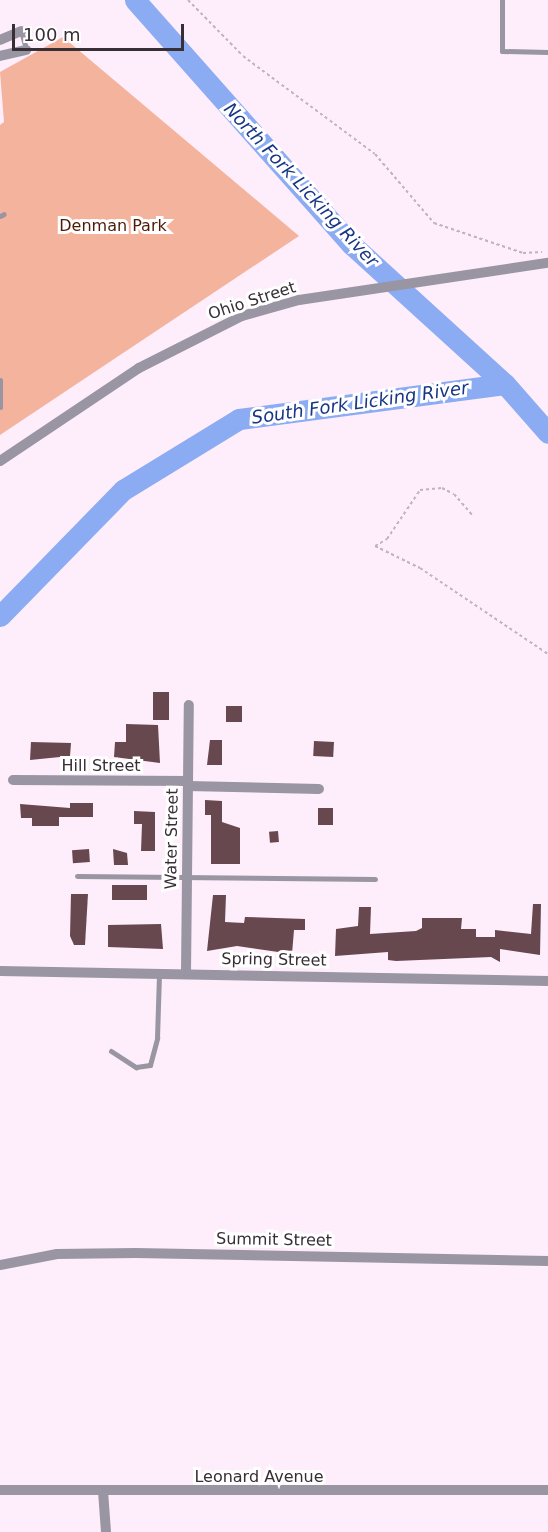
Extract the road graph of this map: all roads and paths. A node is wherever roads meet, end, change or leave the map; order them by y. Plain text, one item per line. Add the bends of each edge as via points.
1 (502, 0) edge
2 (190, 1) edge
3 (21, 31) joint
4 (0, 39) edge
5 (26, 50) joint
6 (548, 52) edge
7 (0, 56) edge
8 (548, 252) edge
9 (548, 262) edge
10 (0, 380) edge
11 (0, 406) edge
12 (0, 461) edge
13 (472, 515) dead end
14 (548, 654) edge
15 (189, 705) dead end
16 (13, 780) dead end
17 (188, 784) junction
18 (320, 789) dead end
19 (77, 876) dead end
20 (187, 878) junction
21 (375, 879) dead end
22 (0, 971) edge
23 (159, 973) junction
24 (186, 973) junction
25 (548, 981) edge
26 (111, 1051) dead end
27 (548, 1262) edge
28 (0, 1265) edge
29 (0, 1490) edge
30 (548, 1490) edge
31 (103, 1491) junction
32 (106, 1532) edge

1 - 6 lane via 502,51
2 - 8 path via 243,56 368,147 434,223 523,253
3 - 4 street
3 - 5 lane
5 - 7 street
9 - 12 street, Ohio Street via 337,293 270,307 192,338
10 - 11 lane
13 - 14 path via 454,494 442,488 420,490 387,539 375,546 420,568
15 - 17 street, Water Street
16 - 17 street, Hill Street
17 - 18 street, Hill Street
17 - 20 street, Water Street
19 - 20 lane
20 - 21 lane
20 - 24 street, Water Street
22 - 23 street, Spring Street
23 - 24 street, Spring Street
23 - 26 lane via 157,1038 150,1065 143,1069 127,1064
24 - 25 street, Spring Street
27 - 28 street, Summit Street via 136,1253 57,1254
29 - 31 street, Leonard Avenue
30 - 31 street, Leonard Avenue
31 - 32 street

